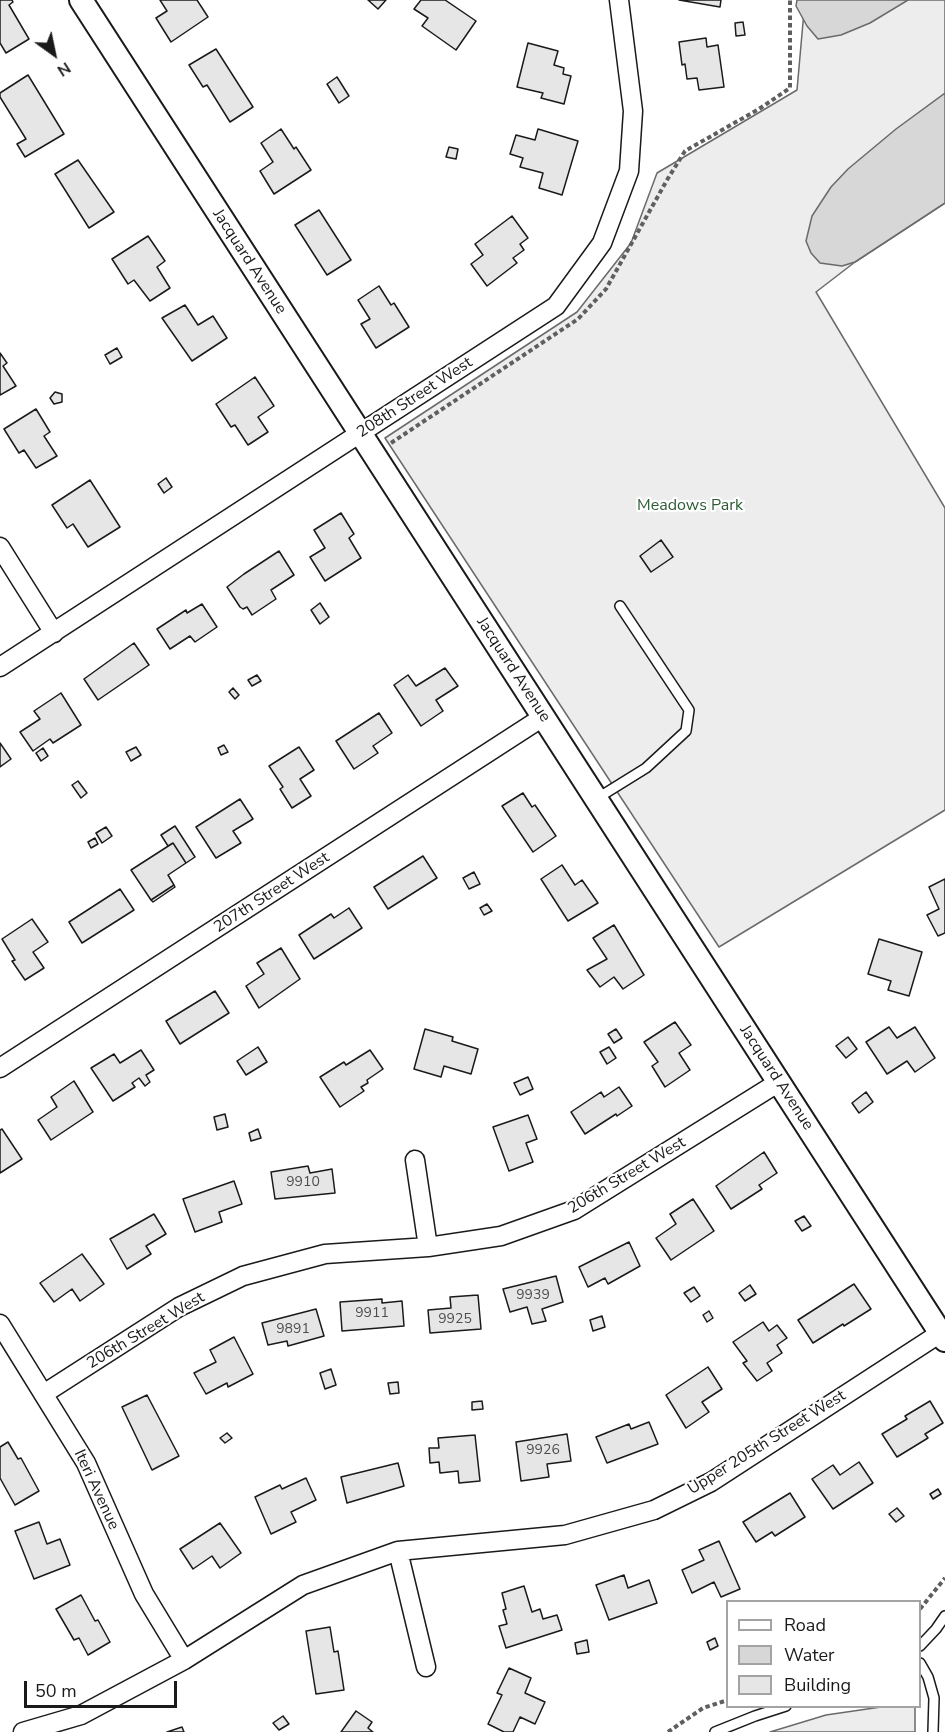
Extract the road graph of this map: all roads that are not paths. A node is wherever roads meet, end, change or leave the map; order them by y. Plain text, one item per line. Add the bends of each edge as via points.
1 (81, 0) edge
2 (619, 0) edge
3 (360, 434) junction
4 (0, 547) edge
5 (621, 606) dead end
6 (54, 633) junction
7 (0, 668) edge
8 (543, 717) junction
9 (596, 799) junction
10 (0, 1068) edge
11 (778, 1082) junction
12 (415, 1160) dead end
13 (428, 1247) junction
14 (0, 1324) edge
15 (944, 1334) edge
16 (45, 1393) junction
17 (398, 1551) junction
18 (945, 1616) edge
19 (921, 1645) edge
20 (184, 1660) junction
21 (921, 1665) edge
22 (426, 1667) dead end
23 (783, 1708) edge
24 (85, 1724) edge
25 (23, 1732) edge
26 (715, 1732) edge
27 (933, 1732) edge

1 - 3 street, Jacquard Avenue
2 - 3 street, 208th Street West via 633,111 628,171 602,243 556,306
3 - 6 street, 208th Street West
3 - 8 street, Jacquard Avenue
4 - 6 street
5 - 9 lane via 689,710 686,731 646,768
6 - 7 street, 208th Street West
8 - 9 street, Jacquard Avenue
8 - 10 street, 207th Street West
9 - 11 street, Jacquard Avenue
11 - 13 street, 206th Street West via 574,1210 501,1236
11 - 15 street, Jacquard Avenue
12 - 13 street
13 - 16 street, 206th Street West via 325,1254 243,1276 179,1307
14 - 16 street, Iteri Avenue
15 - 17 street, Upper 205th Street West via 711,1482 654,1510 565,1535
16 - 20 street, Iteri Avenue via 86,1463 144,1594
17 - 20 street, Upper 205th Street West via 303,1585
17 - 22 street
18 - 19 lane
20 - 24 street, Upper 205th Street West
21 - 27 lane via 934,1698
23 - 26 lane
24 - 25 street, Upper 205th Street West

